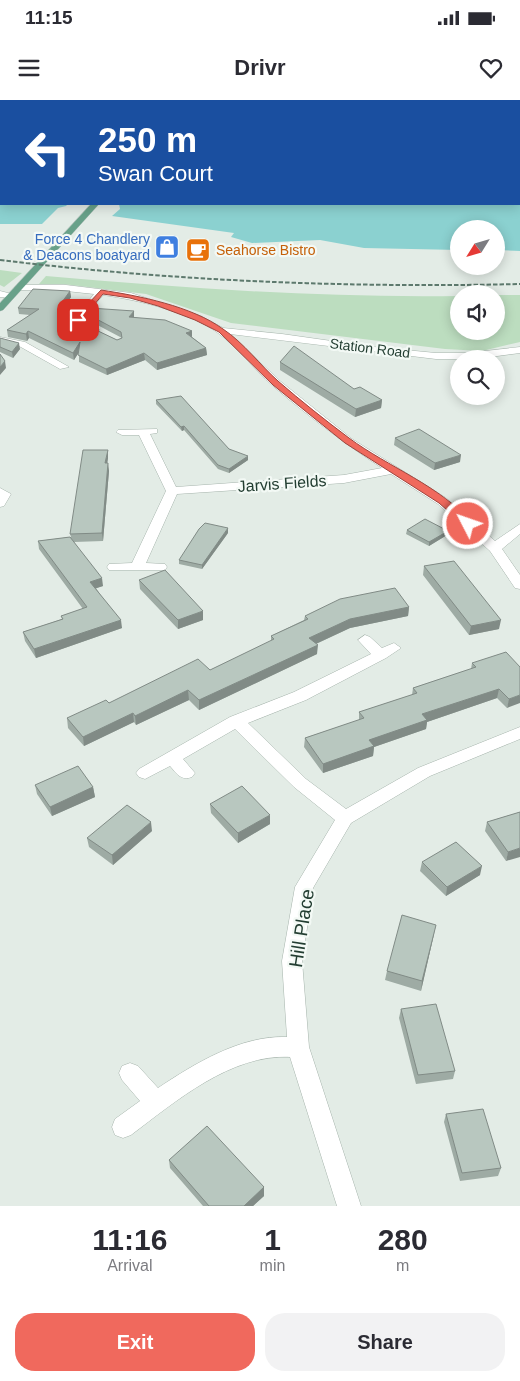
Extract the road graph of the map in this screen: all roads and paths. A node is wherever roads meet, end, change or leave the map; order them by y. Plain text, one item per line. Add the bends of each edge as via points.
1 (94, 205) edge
2 (15, 291) junction
3 (101, 292) junction
4 (0, 294) edge
5 (0, 308) edge
6 (221, 330) junction
7 (103, 334) edge
8 (0, 340) edge
9 (520, 350) edge
10 (53, 372) dead end
11 (122, 432) dead end
12 (392, 470) junction
13 (172, 491) junction
14 (0, 492) edge
15 (0, 503) edge
16 (520, 528) edge
17 (495, 548) junction
18 (114, 567) dead end
19 (160, 567) dead end
20 (137, 568) junction
21 (520, 585) edge
22 (365, 640) dead end
23 (236, 721) junction
24 (520, 733) edge
25 (173, 759) junction
26 (145, 773) dead end
27 (186, 773) dead end
28 (345, 818) junction
29 (298, 1047) junction
30 (130, 1074) dead end
31 (155, 1102) junction
32 (123, 1127) dead end
33 (348, 1206) edge

1 - 2 main road
2 - 3 street via 66,288
2 - 4 street
2 - 5 main road
3 - 6 street via 160,305
3 - 7 street via 78,320
6 - 9 street, Station Road via 385,352 467,356
6 - 12 street via 276,383 348,441
8 - 10 street via 22,344 68,366
11 - 13 street via 149,432
12 - 13 street, Jarvis Fields via 344,479
12 - 17 street via 442,501
13 - 20 street
14 - 15 street via 5,494
16 - 17 street
17 - 21 street
18 - 20 street
19 - 20 street
22 - 23 street via 387,652 300,696
23 - 25 street
23 - 28 street via 300,783
24 - 28 street, Hill Place via 424,772
25 - 26 street
25 - 27 street
28 - 29 street, Hill Place via 304,887 292,961
29 - 31 street via 265,1047 219,1065
29 - 33 street, Hill Place
30 - 31 street
31 - 32 street

